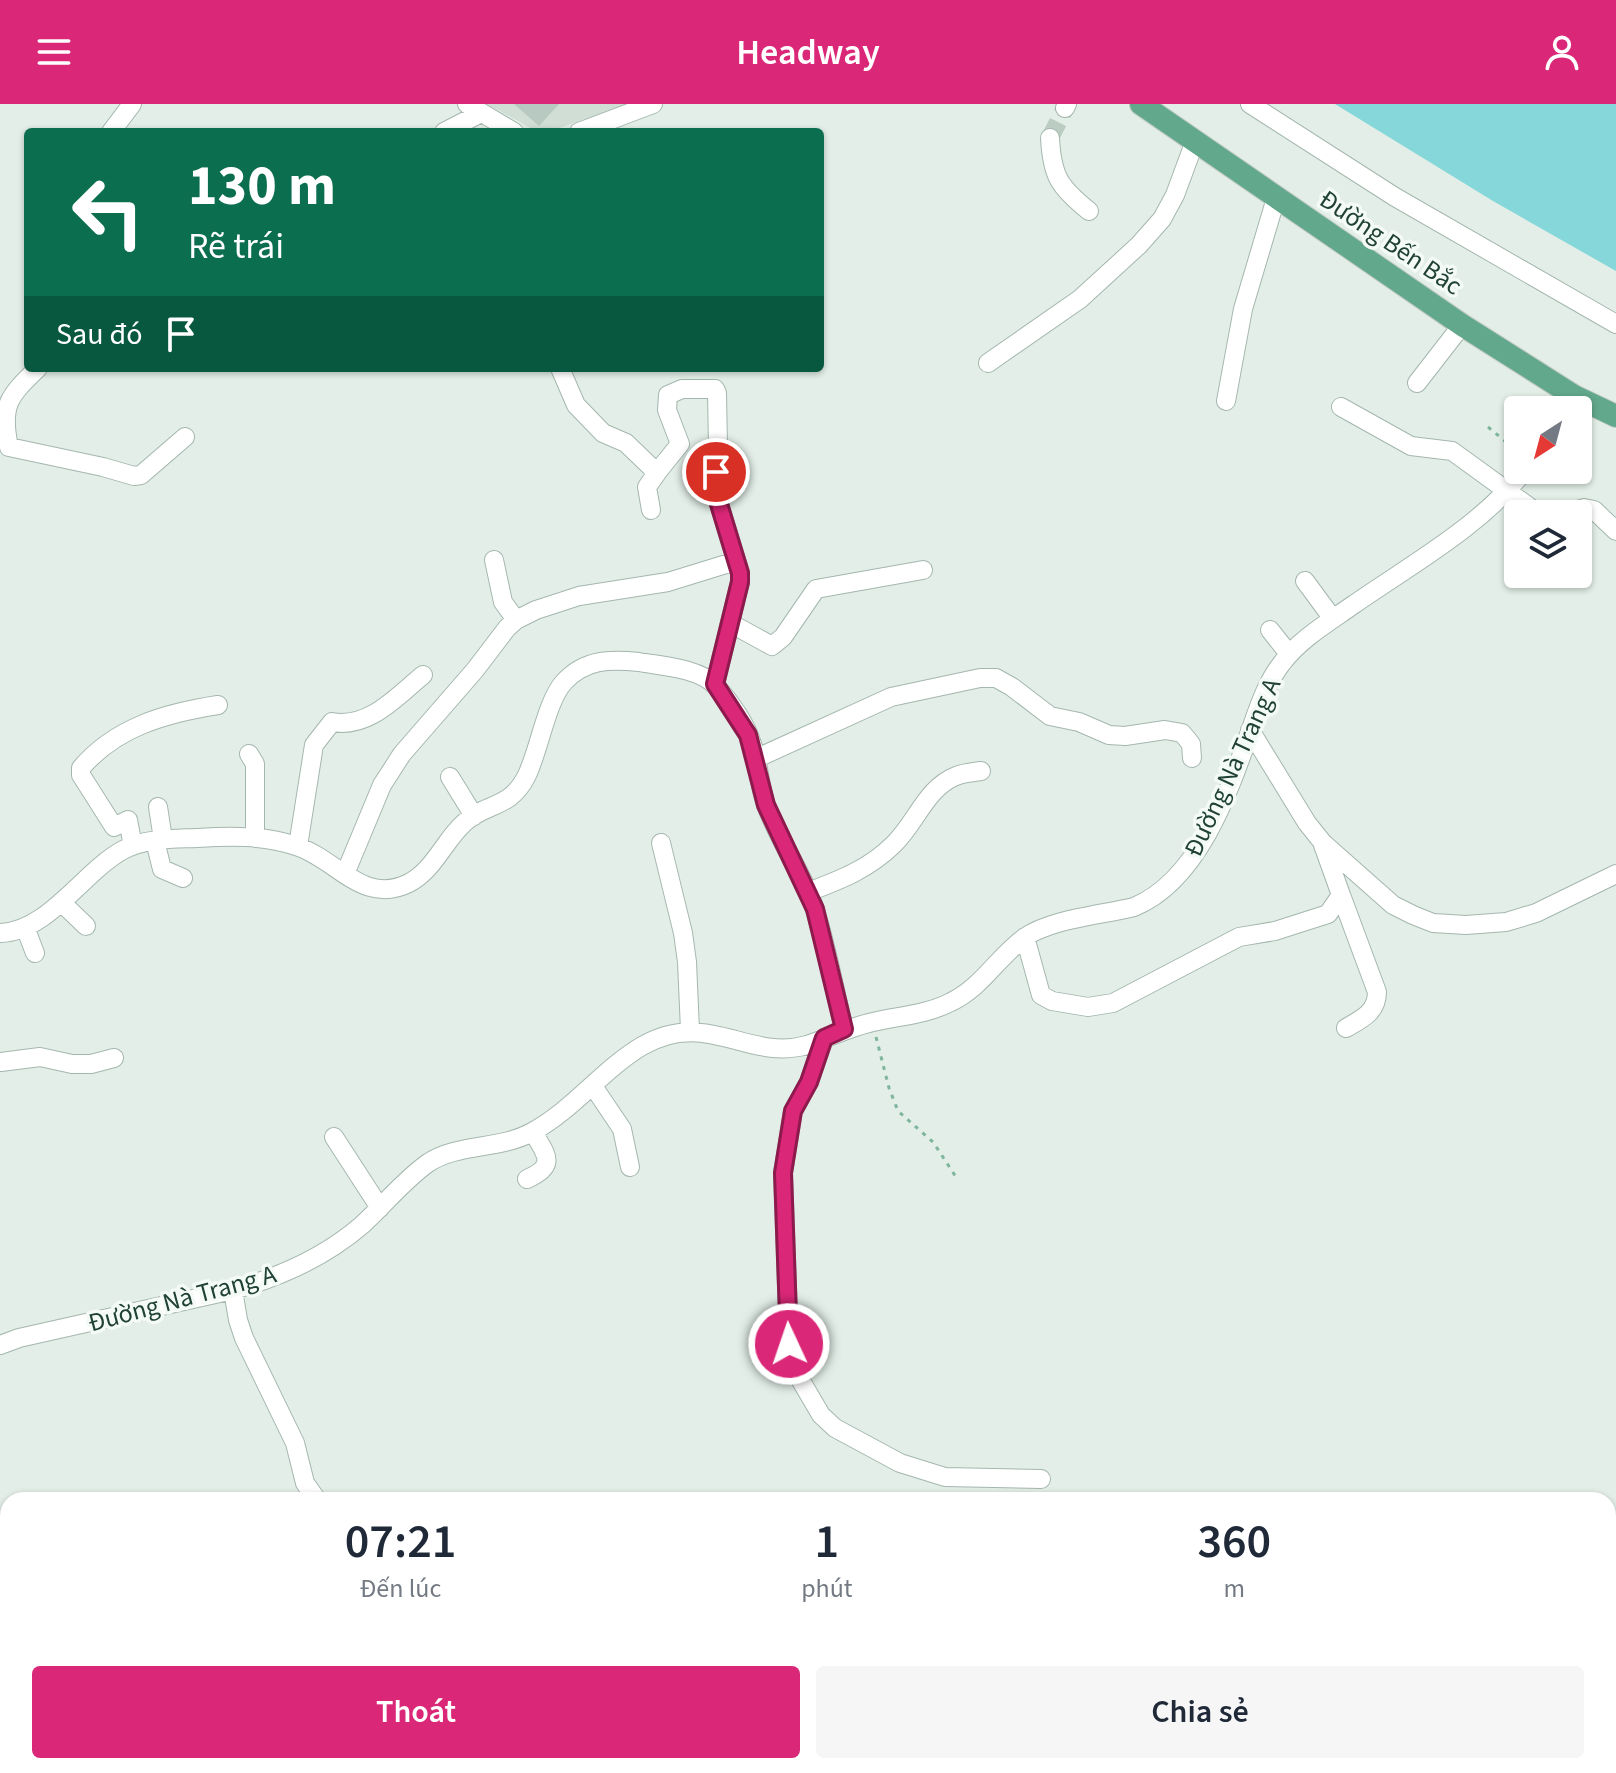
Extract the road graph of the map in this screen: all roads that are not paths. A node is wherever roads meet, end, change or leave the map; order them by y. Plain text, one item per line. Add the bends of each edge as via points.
1 (132, 104) edge
2 (653, 104) edge
3 (1141, 104) edge
4 (1250, 104) edge
5 (474, 108) edge
6 (114, 128) edge
7 (449, 128) edge
8 (507, 128) edge
9 (590, 128) edge
10 (1050, 138) tunnel mouth
11 (1195, 141) junction
12 (1276, 198) junction
13 (1089, 211) dead end
14 (1616, 324) edge
15 (1462, 325) junction
16 (988, 363) dead end
17 (33, 372) edge
18 (561, 372) edge
19 (1417, 383) dead end
20 (1559, 396) edge
21 (3, 398) edge
22 (1226, 401) dead end
23 (1341, 407) dead end
24 (1592, 409) edge
25 (1616, 416) edge
26 (0, 427) edge
27 (185, 437) dead end
28 (659, 470) junction
29 (1514, 484) edge
30 (1508, 492) junction
31 (1519, 500) edge
32 (651, 510) dead end
33 (1592, 510) edge
34 (1616, 531) edge
35 (494, 560) dead end
36 (736, 561) junction
37 (923, 570) dead end
38 (1305, 581) dead end
39 (1333, 619) junction
40 (516, 620) junction
41 (730, 623) junction
42 (1270, 630) dead end
43 (1289, 654) junction
44 (423, 675) dead end
45 (715, 684) junction
46 (218, 705) dead end
47 (1250, 730) junction
48 (249, 754) dead end
49 (1192, 758) dead end
50 (755, 759) junction
51 (981, 771) dead end
52 (450, 777) dead end
53 (158, 807) dead end
54 (474, 816) junction
55 (255, 838) junction
56 (159, 840) junction
57 (661, 843) dead end
58 (1323, 843) junction
59 (133, 846) junction
60 (298, 846) junction
61 (345, 874) junction
62 (1616, 874) edge
63 (183, 878) dead end
64 (808, 892) junction
65 (1341, 895) junction
66 (61, 902) junction
67 (86, 926) dead end
68 (25, 927) junction
69 (0, 933) edge
70 (1025, 937) junction
71 (35, 953) dead end
72 (1346, 1028) dead end
73 (844, 1029) junction
74 (690, 1030) junction
75 (824, 1038) junction
76 (114, 1058) dead end
77 (0, 1062) edge
78 (593, 1086) junction
79 (533, 1132) junction
80 (334, 1137) dead end
81 (630, 1167) dead end
82 (527, 1179) dead end
83 (380, 1208) junction
84 (233, 1290) junction
85 (0, 1345) edge
86 (1041, 1479) dead end
87 (311, 1492) edge

1 - 6 street
2 - 9 street
3 - 11 main road, Đường Bến Bắc
4 - 14 street via 1395,197
5 - 7 street
5 - 8 street
10 - 13 street via 1058,183
11 - 12 main road, Đường Bến Bắc
11 - 16 street via 1175,195 1139,245 1080,299
12 - 15 main road, Đường Bến Bắc
12 - 22 street via 1243,309
15 - 19 street
15 - 20 main road, Đường Bến Bắc
17 - 21 street
18 - 28 street via 570,396 603,433 626,443
21 - 26 street
23 - 30 street via 1411,446 1452,451
24 - 25 main road, Đường Bến Bắc
26 - 27 street via 9,447 134,476
28 - 32 street via 647,487
28 - 36 street via 680,444 667,410 668,395 682,389 715,389 719,504
29 - 30 street, Đường Nà Trang A
30 - 31 street
30 - 39 street, Đường Nà Trang A
33 - 34 street
35 - 40 street via 503,602
36 - 40 street via 668,582 579,596
36 - 41 street via 740,582
37 - 41 street via 816,589 772,646
38 - 39 street
39 - 43 street, Đường Nà Trang A
40 - 61 street via 402,754 382,785
41 - 45 street
42 - 43 street
43 - 47 street, Đường Nà Trang A via 1270,680
44 - 60 street via 368,718 332,722 320,734
45 - 50 street via 748,735
45 - 54 street via 671,667 611,659 575,672 555,696 527,776 514,795
46 - 59 street via 185,710 123,732 81,768 114,827 128,820
47 - 58 street
47 - 70 street, Đường Nà Trang A via 1205,838 1160,895
48 - 55 street via 255,764
49 - 50 street via 1191,744 1182,733 1109,735 1050,716 996,678 980,678 891,697
50 - 64 street via 774,826
51 - 64 street via 956,776 937,790 895,843 864,870
52 - 54 street
53 - 56 street
54 - 61 street via 407,884 379,891
55 - 56 street
55 - 60 street
56 - 59 street
56 - 63 street via 162,869
57 - 74 street via 685,948
58 - 62 street via 1393,905 1433,923 1506,922
58 - 65 street
59 - 66 street
60 - 61 street
64 - 73 street
65 - 70 street via 1328,914 1239,937 1113,1003 1088,1007 1041,995
65 - 72 street via 1377,992 1366,1017
66 - 67 street
66 - 68 street
68 - 69 street
68 - 71 street
70 - 73 street, Đường Nà Trang A via 982,982 950,1003
73 - 75 street, Đường Nà Trang A
74 - 75 street, Đường Nà Trang A via 770,1047 789,1048
74 - 78 street, Đường Nà Trang A via 642,1046
75 - 86 street via 793,1111 783,1173 788,1335 797,1374 835,1428 900,1463 945,1477
76 - 77 street via 91,1064 40,1057
78 - 79 street, Đường Nà Trang A
78 - 81 street via 622,1129
79 - 82 street via 547,1165
79 - 83 street, Đường Nà Trang A via 432,1161
80 - 83 street
83 - 84 street, Đường Nà Trang A via 318,1257
84 - 85 street, Đường Nà Trang A
84 - 87 street via 244,1338 295,1443

